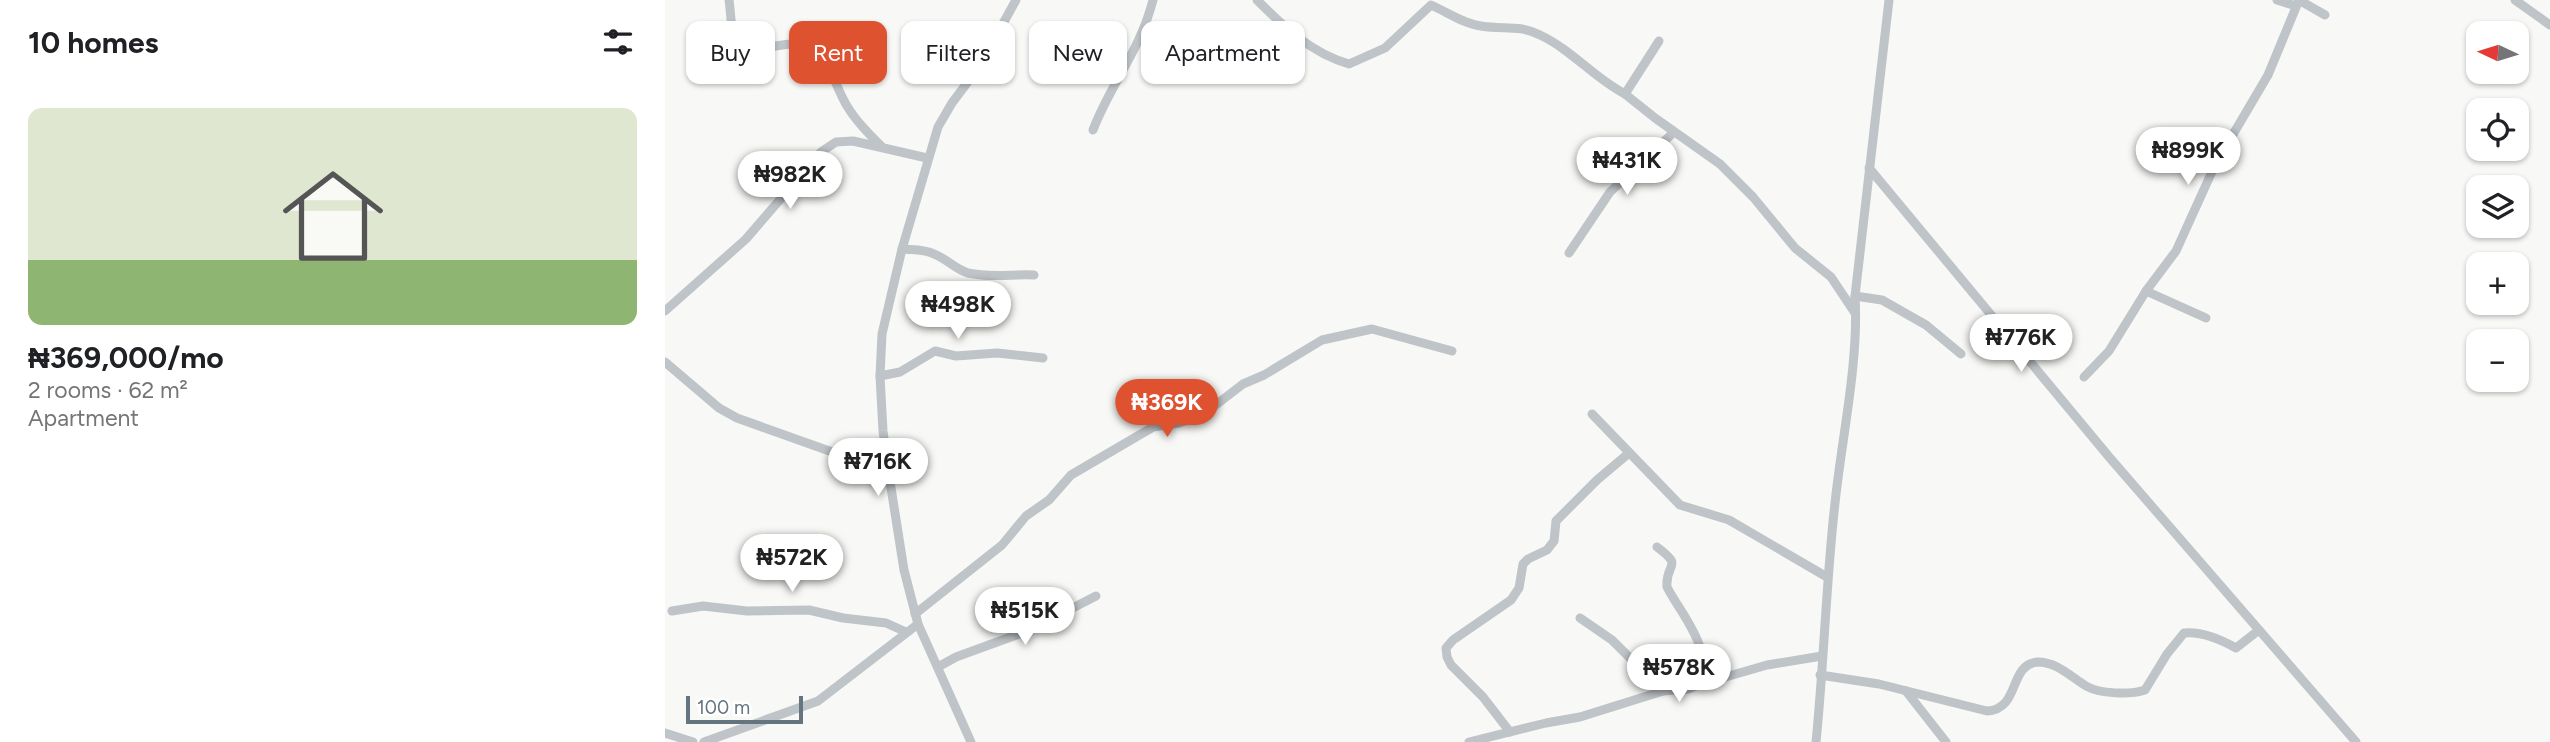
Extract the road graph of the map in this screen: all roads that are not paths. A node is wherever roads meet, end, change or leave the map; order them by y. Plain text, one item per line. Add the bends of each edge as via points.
1 (729, 0) edge
2 (1016, 0) edge
3 (1153, 0) edge
4 (1257, 0) edge
5 (1889, 0) edge
6 (2277, 0) edge
7 (2515, 0) edge
8 (2298, 2) edge
9 (2325, 15) dead end
10 (2550, 25) edge
11 (1659, 41) dead end
12 (1625, 94) junction
13 (1094, 130) dead end
14 (1674, 132) junction
15 (883, 148) junction
16 (927, 158) junction
17 (1869, 168) junction
18 (902, 249) junction
19 (1569, 253) dead end
20 (1034, 275) dead end
21 (2146, 291) junction
22 (1854, 296) junction
23 (665, 311) edge
24 (1856, 314) junction
25 (2206, 318) dead end
26 (1452, 351) dead end
27 (1961, 354) dead end
28 (1043, 358) dead end
29 (665, 362) edge
30 (880, 376) junction
31 (2084, 377) dead end
32 (1592, 414) dead end
33 (1629, 453) junction
34 (889, 475) junction
35 (1657, 547) dead end
36 (1827, 577) junction
37 (1096, 596) dead end
38 (672, 611) dead end
39 (1580, 618) dead end
40 (917, 619) junction
41 (2259, 630) junction
42 (906, 632) junction
43 (1822, 656) junction
44 (938, 667) junction
45 (1820, 675) junction
46 (1698, 685) junction
47 (1664, 691) junction
48 (1906, 691) junction
49 (1510, 732) junction
50 (665, 733) edge
51 (731, 738) edge
52 (693, 742) edge
53 (704, 742) edge
54 (971, 742) edge
55 (1469, 742) edge
56 (1816, 742) edge
57 (1946, 742) edge
58 (2356, 742) edge

1 - 15 street via 735,37 742,45 809,44 818,50 847,106
2 - 16 street via 979,67 951,103
3 - 13 street via 1132,57 1105,100
4 - 12 street via 1290,33 1349,64 1385,48 1431,5 1480,26 1513,26 1539,34
5 - 17 street
6 - 8 street
7 - 10 street
8 - 9 street
8 - 21 street via 2268,75 2215,165 2176,251
11 - 12 street
12 - 14 street
14 - 19 street via 1602,202
14 - 24 street via 1720,164 1795,248 1831,277
15 - 16 street
15 - 23 street via 836,142 821,152 745,239
16 - 18 street
17 - 22 street
17 - 41 street
18 - 20 street via 934,253 967,272
18 - 30 street via 881,334
21 - 25 street
21 - 31 street via 2109,351
22 - 24 street
22 - 27 street via 1882,300 1926,325
24 - 36 street
26 - 40 street via 1372,329 1322,340 1243,384 1204,414 1153,427 1071,475 1002,545
28 - 30 street via 997,353 952,356 935,351 900,372
29 - 34 street via 737,418
30 - 34 street
32 - 33 street
33 - 36 street via 1681,505 1728,520
33 - 49 street via 1556,521 1554,541 1523,564 1519,588 1511,600 1446,648 1451,665
34 - 40 street
35 - 46 street via 1671,558 1667,587 1703,653
36 - 43 street
37 - 44 street via 1030,630
38 - 42 street via 703,606 809,610
39 - 47 street via 1612,640
40 - 42 street
40 - 44 street
41 - 48 street via 2236,648 2222,640 2185,633 2145,690 2136,693 2094,690 2051,664 2035,662 2022,669 2007,702 1997,710
41 - 58 street
42 - 51 street via 818,701 754,722
43 - 45 street
43 - 46 street via 1767,665
44 - 54 street
45 - 48 street
45 - 56 street
46 - 47 street
47 - 49 street
48 - 57 street
49 - 55 street
50 - 52 street
51 - 53 street

